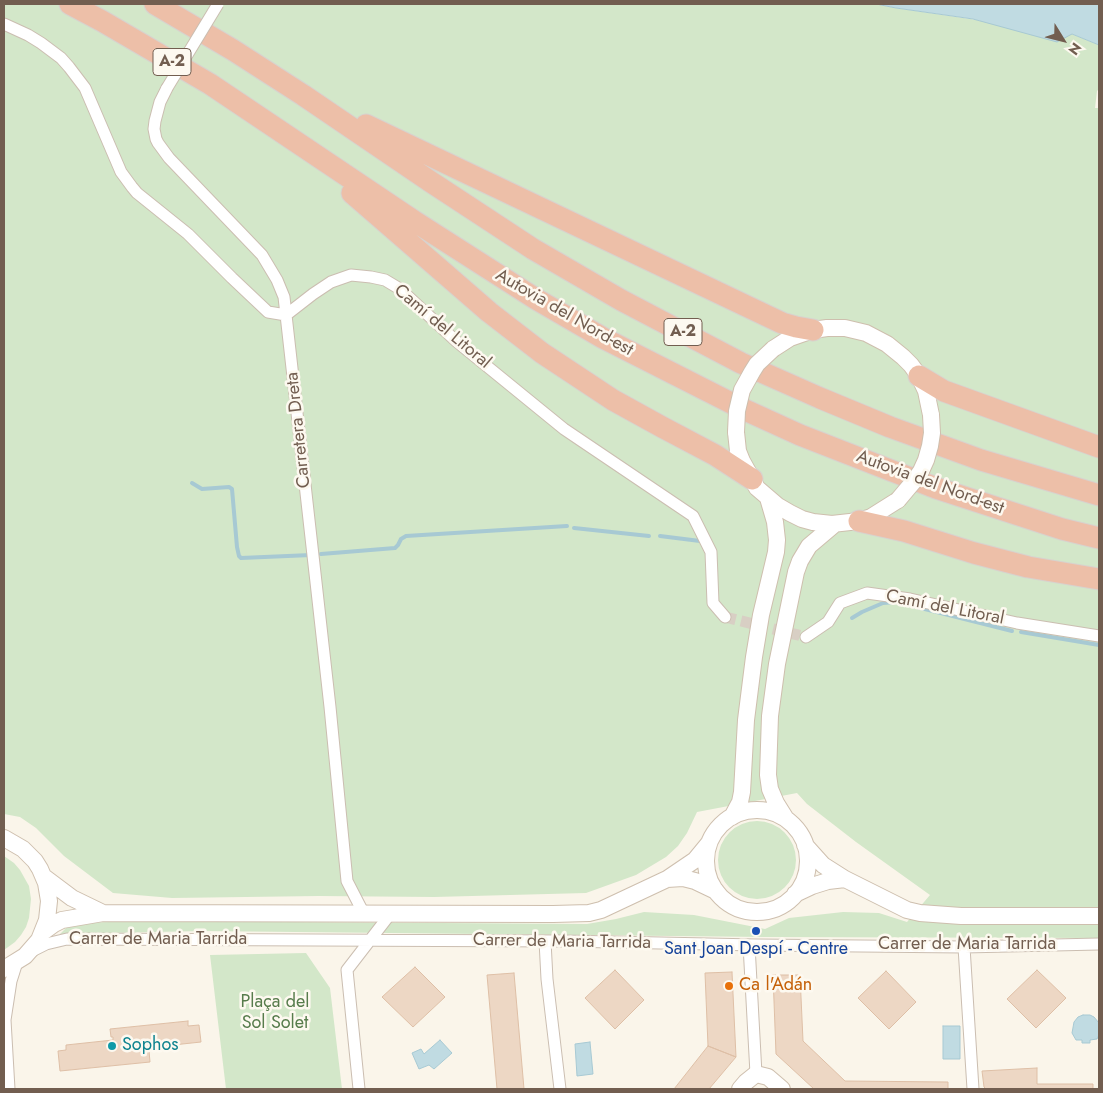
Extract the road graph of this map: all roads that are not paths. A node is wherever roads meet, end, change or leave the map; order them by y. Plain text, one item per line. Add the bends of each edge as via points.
1 (70, 4) edge
2 (155, 4) edge
3 (218, 4) edge
4 (4, 24) edge
5 (303, 95) junction
6 (272, 125) junction
7 (286, 316) junction
8 (813, 330) junction
9 (919, 376) junction
10 (1099, 447) edge
11 (752, 479) junction
12 (1099, 495) edge
13 (768, 498) junction
14 (859, 521) junction
15 (835, 524) junction
16 (1099, 538) edge
17 (1099, 579) edge
18 (724, 617) dead end
19 (1099, 636) edge
20 (806, 637) dead end
21 (732, 817) junction
22 (786, 819) junction
23 (4, 838) edge
24 (710, 843) junction
25 (805, 845) junction
26 (44, 877) junction
27 (667, 879) junction
28 (845, 879) junction
29 (716, 891) junction
30 (795, 894) junction
31 (103, 913) junction
32 (391, 913) junction
33 (364, 914) junction
34 (1099, 916) edge
35 (43, 932) junction
36 (370, 940) junction
37 (545, 941) junction
38 (1099, 944) edge
39 (749, 945) junction
40 (964, 947) junction
41 (16, 961) edge
42 (5, 1019) edge
43 (756, 1074) junction
44 (9, 1089) edge
45 (359, 1089) edge
46 (560, 1089) edge
47 (740, 1089) edge
48 (782, 1089) edge
49 (973, 1089) edge

1 - 6 highway, Autovia del Nord-est / A-2 via 210,84
2 - 5 highway, A-2
3 - 7 street, Carretera Dreta, bridge via 160,102 154,129 158,144 169,158 262,255 284,297
4 - 7 street via 41,43 78,77 132,188 188,234 268,312
5 - 8 highway via 782,323
5 - 12 highway, A-2 via 533,249 741,363 890,427 981,460
6 - 11 highway via 489,312 536,348 613,400 715,454
6 - 16 highway, Autovia del Nord-est / A-2 via 536,299 603,338 743,409 936,488
7 - 18 street, Camí del Litoral via 331,282 350,275 384,280 400,289 456,341 564,429 693,516 711,552 713,603
7 - 33 street, Carretera Dreta via 347,881
8 - 9 main road via 845,328 866,333 894,349
8 - 11 main road, bridge via 772,349 752,372 742,390 737,411 738,451
9 - 10 highway via 944,391
9 - 14 main road, bridge via 931,415 932,433 926,460 898,500 872,517
11 - 13 main road
13 - 15 main road via 802,519
13 - 21 main road via 776,522 777,546 754,657 742,792
14 - 15 main road
14 - 17 highway via 1028,567
15 - 22 main road via 809,546 800,561 777,664 770,716 768,775 770,790
19 - 20 street, Camí del Litoral via 867,593 840,603 828,622
21 - 22 main road via 759,810
21 - 24 main road via 719,828
22 - 25 main road via 798,830
23 - 26 main road via 30,855
24 - 27 main road, Carrer de Maria Tarrida via 695,860
24 - 29 main road via 707,868
25 - 28 main road, Carrer de Maria Tarrida via 816,860
25 - 30 main road via 807,871
26 - 31 main road via 72,898
26 - 35 main road via 49,908
27 - 29 main road, Carrer de Maria Tarrida via 683,878
27 - 32 main road, Carrer de Maria Tarrida via 589,913
28 - 30 main road via 828,881
28 - 34 main road, Carrer de Maria Tarrida via 907,910 920,913
29 - 30 main road via 734,906 758,912 780,906
31 - 33 main road, Carrer de Maria Tarrida
31 - 35 main road, Carrer de Maria Tarrida via 62,920
32 - 33 main road, Carrer de Maria Tarrida
32 - 36 street
35 - 41 main road via 34,947
36 - 37 street, Carrer de Maria Tarrida
36 - 41 street, Carrer de Maria Tarrida via 66,939 46,944
36 - 45 street via 347,970
37 - 39 street, Carrer de Maria Tarrida
37 - 46 street
38 - 40 street, Carrer de Maria Tarrida
39 - 40 street, Carrer de Maria Tarrida
39 - 43 street
40 - 49 street
41 - 42 street
42 - 44 street
43 - 47 main road
43 - 48 main road via 768,1077

